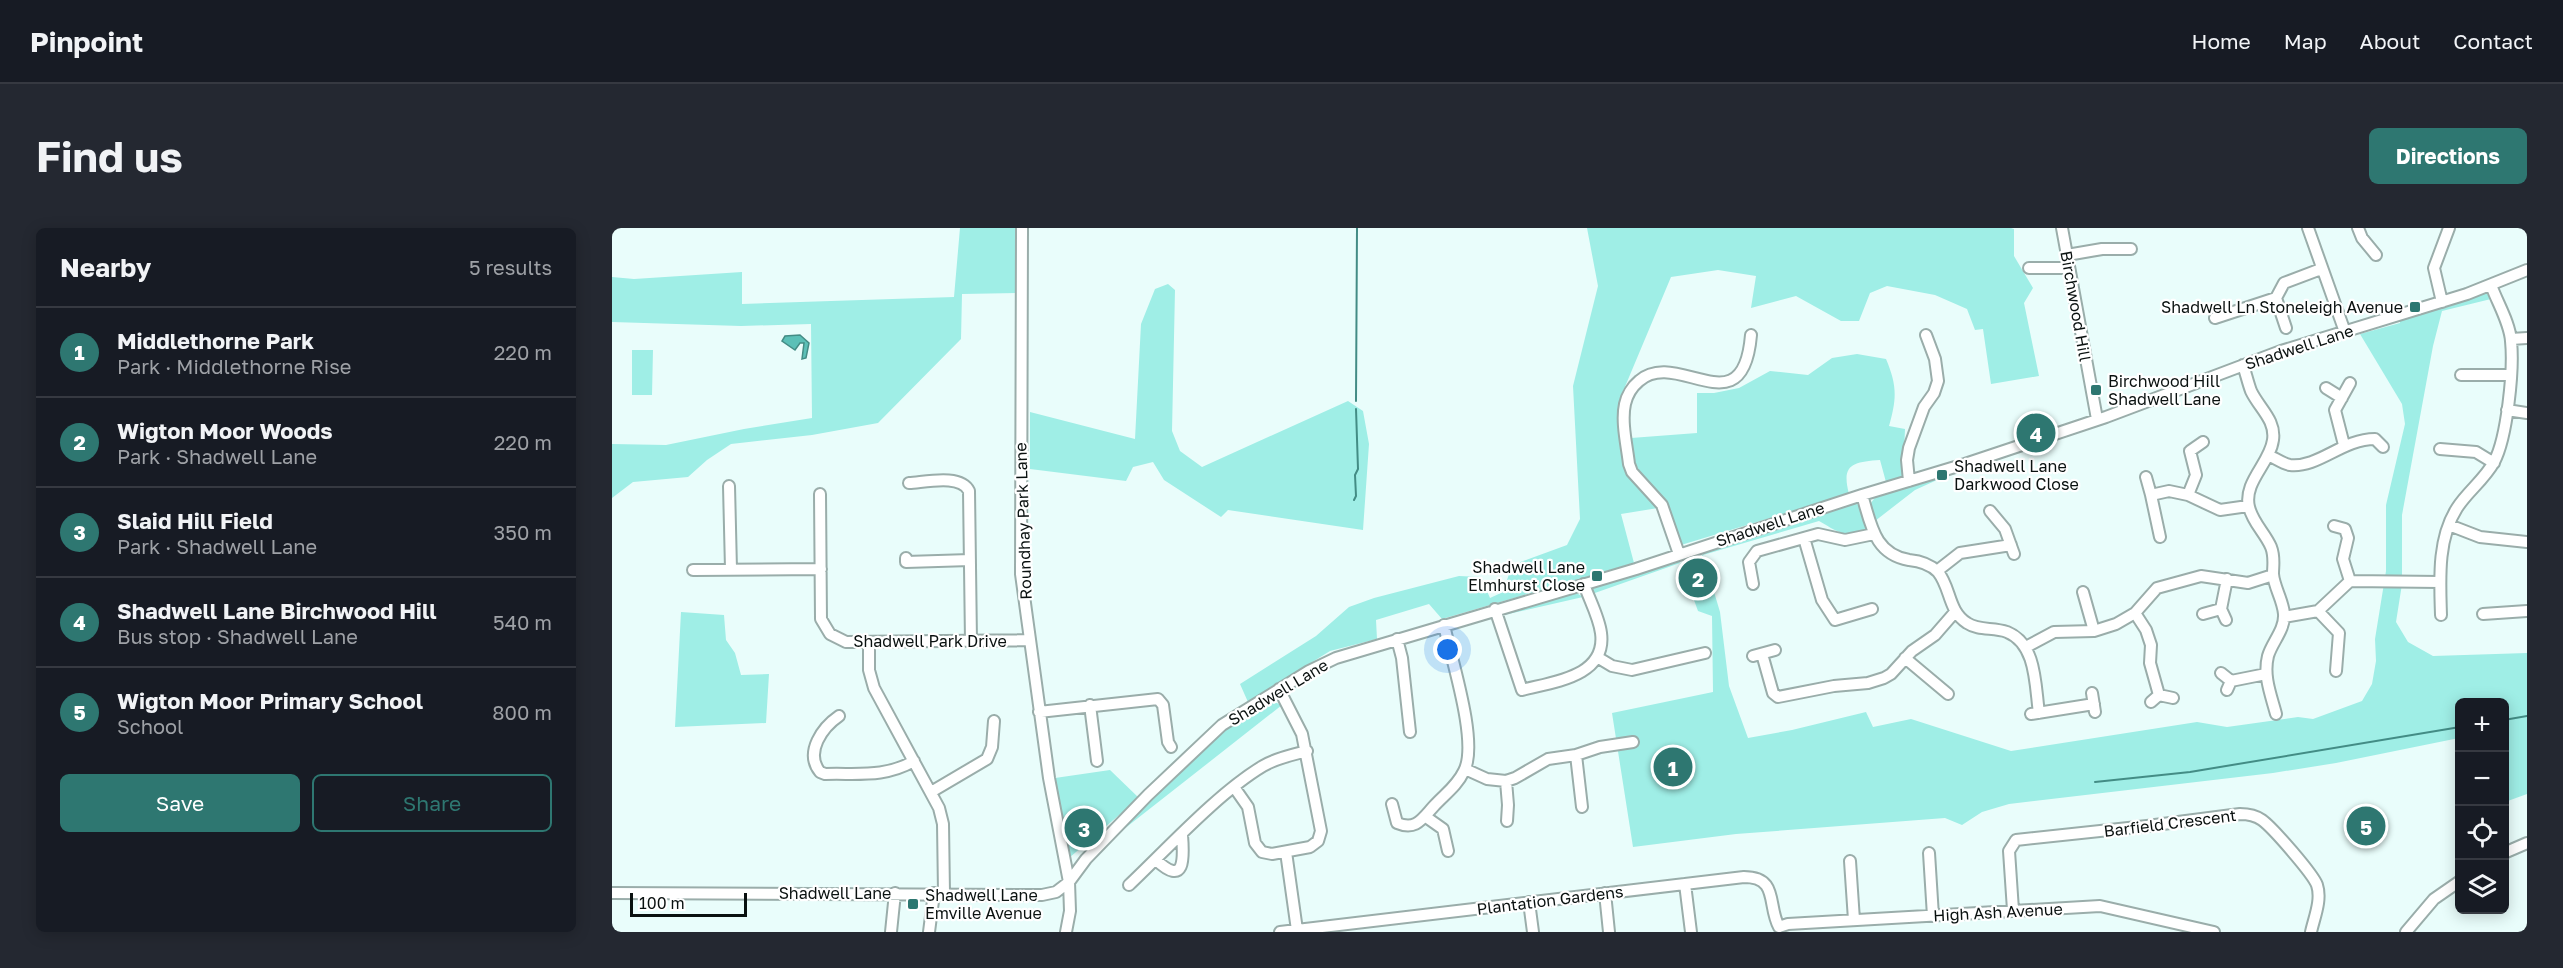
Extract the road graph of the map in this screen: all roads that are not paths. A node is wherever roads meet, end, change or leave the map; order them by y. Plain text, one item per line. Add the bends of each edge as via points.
1 (1022, 228) edge
2 (2062, 228) edge
3 (2308, 228) edge
4 (2358, 228) edge
5 (2449, 228) edge
6 (2127, 247) dead end
7 (2067, 255) junction
8 (2376, 255) dead end
9 (2029, 268) dead end
10 (2069, 268) junction
11 (2321, 269) junction
12 (2527, 270) edge
13 (2491, 285) junction
14 (2276, 298) junction
15 (2442, 302) junction
16 (2215, 318) dead end
17 (2286, 328) dead end
18 (2345, 332) junction
19 (1751, 335) dead end
20 (1926, 335) dead end
21 (2527, 338) edge
22 (2511, 339) junction
23 (2243, 365) junction
24 (2461, 375) dead end
25 (2510, 375) junction
26 (2350, 383) dead end
27 (2326, 388) dead end
28 (2342, 398) junction
29 (2507, 410) junction
30 (2527, 413) edge
31 (2097, 419) junction
32 (2203, 442) dead end
33 (2344, 445) junction
34 (2383, 447) dead end
35 (2440, 449) dead end
36 (2268, 455) junction
37 (2494, 463) junction
38 (2146, 477) dead end
39 (1909, 482) junction
40 (909, 483) dead end
41 (730, 486) dead end
42 (820, 494) dead end
43 (1862, 495) junction
44 (2151, 495) junction
45 (2188, 495) junction
46 (2248, 506) junction
47 (1990, 512) dead end
48 (2449, 525) junction
49 (2343, 527) dead end
50 (1874, 534) junction
51 (2160, 537) dead end
52 (1804, 538) junction
53 (2527, 542) edge
54 (1687, 555) junction
55 (906, 558) dead end
56 (970, 560) junction
57 (821, 568) junction
58 (693, 570) dead end
59 (731, 570) junction
60 (1936, 571) junction
61 (2273, 575) junction
62 (2227, 579) junction
63 (2350, 581) junction
64 (2440, 582) junction
65 (1584, 584) junction
66 (1753, 584) dead end
67 (2083, 592) dead end
68 (1495, 609) junction
69 (1872, 609) dead end
70 (2221, 609) junction
71 (2319, 611) junction
72 (2527, 611) edge
73 (1955, 612) junction
74 (2135, 614) junction
75 (2203, 614) dead end
76 (2483, 614) dead end
77 (2441, 615) dead end
78 (2284, 617) junction
79 (2226, 620) dead end
80 (1444, 625) junction
81 (2094, 631) junction
82 (1396, 639) junction
83 (1029, 640) junction
84 (971, 641) junction
85 (869, 642) junction
86 (2025, 647) junction
87 (1775, 650) dead end
88 (1705, 653) dead end
89 (1597, 657) junction
90 (1905, 658) junction
91 (2221, 673) dead end
92 (2266, 674) junction
93 (2339, 674) dead end
94 (1279, 689) junction
95 (1948, 694) dead end
96 (2172, 698) dead end
97 (2094, 703) dead end
98 (1090, 705) junction
99 (1039, 712) junction
100 (2276, 714) dead end
101 (839, 716) dead end
102 (994, 721) dead end
103 (1410, 732) dead end
104 (1633, 742) dead end
105 (1171, 747) dead end
106 (1307, 751) junction
107 (1576, 755) junction
108 (914, 760) junction
109 (1096, 761) dead end
110 (1466, 770) junction
111 (1506, 781) junction
112 (1234, 787) junction
113 (931, 792) junction
114 (1392, 804) dead end
115 (1582, 807) dead end
116 (1426, 818) junction
117 (1506, 821) dead end
118 (1182, 835) junction
119 (2527, 843) edge
120 (1448, 851) dead end
121 (2509, 851) edge
122 (1286, 852) junction
123 (1063, 853) junction
124 (1929, 853) dead end
125 (1086, 859) junction
126 (1156, 860) junction
127 (1850, 861) dead end
128 (1069, 882) junction
129 (1685, 884) junction
130 (2455, 884) edge
131 (1129, 885) dead end
132 (612, 893) edge
133 (895, 893) junction
134 (939, 893) junction
135 (1605, 893) junction
136 (1529, 902) junction
137 (2013, 910) junction
138 (1933, 916) junction
139 (1854, 920) junction
140 (1323, 929) edge
141 (1297, 930) junction
142 (1777, 930) edge
143 (891, 932) edge
144 (929, 932) edge
145 (1066, 932) edge
146 (1280, 932) edge
147 (1533, 932) edge
148 (1609, 932) edge
149 (1691, 932) edge
150 (2214, 932) edge
151 (2311, 932) edge
152 (2406, 932) edge

1 - 83 street, Roundhay Park Lane via 1021,574
2 - 7 street, Birchwood Hill
3 - 11 street
4 - 8 street
5 - 15 street via 2434,268
6 - 7 street
7 - 10 street, Birchwood Hill
9 - 10 street
10 - 31 street, Birchwood Hill
11 - 14 street via 2284,283
11 - 18 street
12 - 13 street, Shadwell Lane
13 - 15 street, Shadwell Lane
13 - 22 street
14 - 16 street
14 - 17 street
15 - 18 street, Shadwell Lane
18 - 23 street, Shadwell Lane
19 - 54 street via 1749,358 1735,377 1715,383 1654,372 1635,384 1625,405 1632,472 1662,505
20 - 39 street via 1938,381 1909,448
21 - 22 street
22 - 25 street
23 - 31 street, Shadwell Lane
23 - 36 street via 2252,393 2272,423 2274,439
24 - 25 street
25 - 29 street
26 - 28 street
27 - 28 street
28 - 33 street via 2335,410
29 - 30 street
29 - 37 street via 2503,440
31 - 39 street, Shadwell Lane
32 - 45 street via 2185,450 2196,475
33 - 34 street via 2375,439
33 - 36 street via 2308,465 2288,465
35 - 37 street via 2475,452
36 - 46 street via 2252,482
37 - 48 street via 2457,508
38 - 44 street
39 - 43 street, Shadwell Lane
40 - 56 street via 957,482 967,488
41 - 59 street
42 - 57 street, Shadwell Park Drive
43 - 50 street
43 - 54 street, Shadwell Lane
44 - 45 street via 2169,491
44 - 51 street
45 - 46 street via 2220,510
46 - 61 street via 2271,547
47 - 60 street via 2005,529 2012,549 1960,553
48 - 53 street via 2480,537
48 - 64 street
49 - 63 street via 2348,538 2343,559
50 - 52 street via 1845,540 1826,534
50 - 60 street via 1889,553 1923,562
52 - 66 street via 1753,554 1749,566
52 - 69 street via 1822,600 1835,620
54 - 65 street, Shadwell Lane
55 - 56 street via 906,562
56 - 84 street
57 - 59 street
57 - 85 street, Shadwell Park Drive via 824,627 846,642
58 - 59 street
60 - 73 street
61 - 62 street via 2248,583
61 - 78 street
62 - 70 street
62 - 74 street via 2201,576 2157,588
63 - 64 street
63 - 71 street
64 - 77 street
65 - 68 street, Shadwell Lane
65 - 89 street via 1601,632
67 - 81 street
68 - 80 street, Shadwell Lane
68 - 89 street via 1522,690 1575,676
70 - 75 street
70 - 79 street
71 - 78 street
71 - 93 street via 2339,633
72 - 76 street
73 - 86 street via 1976,627 2007,632
73 - 90 street via 1935,635
74 - 81 street
74 - 96 street via 2149,638 2155,699
78 - 92 street via 2268,654
80 - 82 street, Shadwell Lane
80 - 110 street via 1467,724
81 - 86 street via 2054,632
82 - 94 street, Shadwell Lane via 1336,658
82 - 103 street via 1402,658
83 - 84 street, Shadwell Park Drive
83 - 99 street, Roundhay Park Lane
84 - 85 street, Shadwell Park Drive
85 - 108 street via 871,679
86 - 97 street via 2032,667 2035,714
87 - 90 street via 1758,655 1778,697 1868,683 1891,674
88 - 89 street via 1632,670 1612,666
90 - 95 street
91 - 92 street via 2229,686
92 - 100 street
94 - 106 street via 1296,719
94 - 125 street, Shadwell Lane via 1222,725
98 - 99 street
98 - 105 street via 1158,699 1163,705
98 - 109 street
99 - 123 street, Roundhay Park Lane
101 - 108 street via 816,742 815,764 819,772 883,773
102 - 113 street via 987,759
104 - 107 street
106 - 112 street via 1265,765
106 - 122 street via 1321,836 1310,847
107 - 111 street via 1548,759
107 - 115 street
108 - 113 street
110 - 111 street via 1487,779
110 - 116 street
111 - 117 street
112 - 118 street
112 - 122 street via 1248,807 1258,848 1266,854
113 - 134 street via 943,825
114 - 116 street via 1394,828 1415,825
116 - 120 street via 1443,829
118 - 126 street
118 - 126 street via 1181,867 1168,870
119 - 121 street
122 - 141 street
123 - 125 street
123 - 128 street, Roundhay Park Lane
124 - 138 street
125 - 128 street, Shadwell Lane
126 - 131 street
127 - 139 street
128 - 134 street, Shadwell Lane via 1056,892 1042,894
128 - 145 street, Roundhay Park Lane
129 - 135 street, Plantation Gardens
129 - 142 street, Plantation Gardens via 1755,877 1770,889
129 - 149 street
130 - 152 street via 2434,899
132 - 133 street, Shadwell Lane
133 - 134 street, Shadwell Lane
133 - 143 street
134 - 144 street
135 - 136 street, Plantation Gardens
135 - 148 street
136 - 140 street, Plantation Gardens
136 - 147 street
137 - 138 street, High Ash Avenue
137 - 150 street, High Ash Avenue via 2100,906
137 - 151 street, Barfield Crescent via 2009,851 2016,840 2251,814 2262,820 2317,885 2319,898
138 - 139 street, High Ash Avenue
139 - 142 street, High Ash Avenue via 1788,924
140 - 141 street, Plantation Gardens
141 - 146 street, Plantation Gardens

